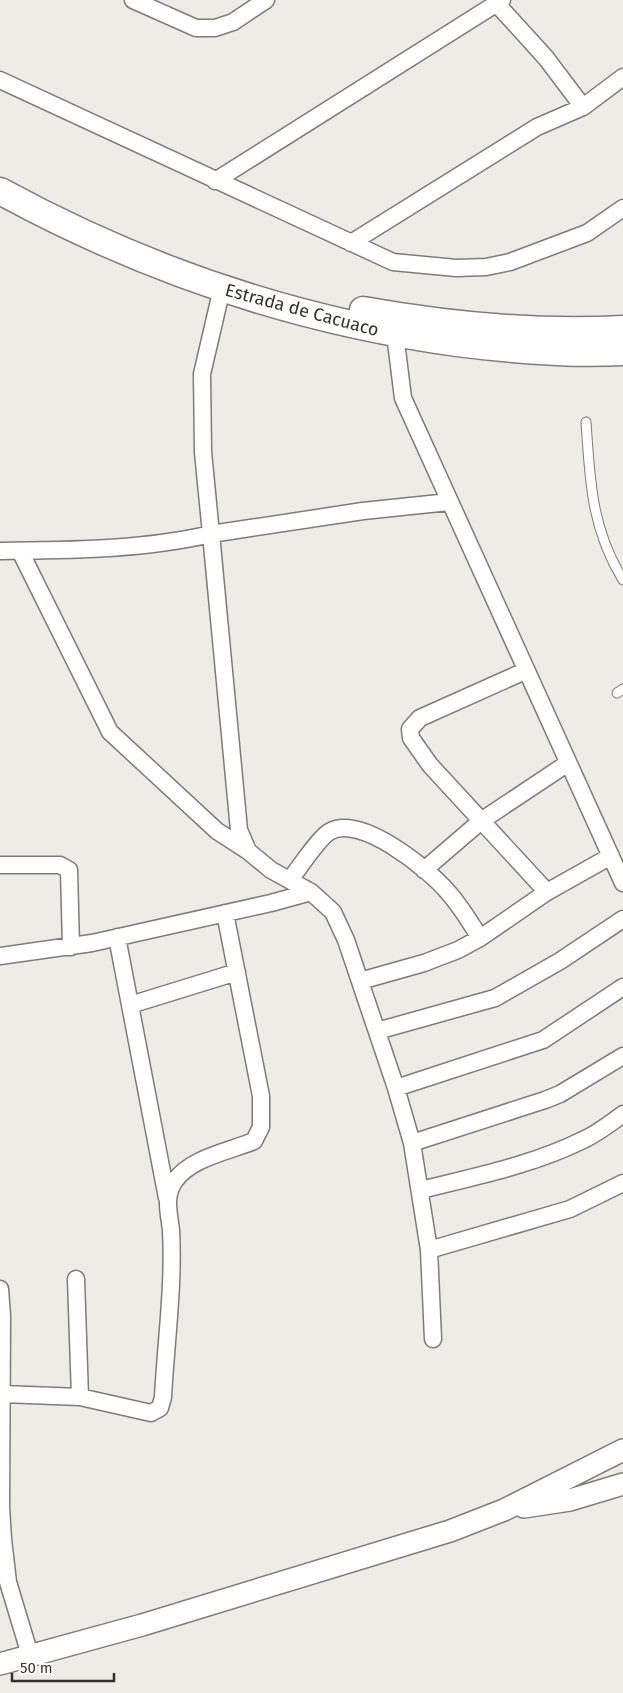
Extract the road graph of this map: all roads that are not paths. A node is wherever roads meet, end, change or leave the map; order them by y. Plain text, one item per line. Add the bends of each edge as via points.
1 (133, 0) edge
2 (266, 0) edge
3 (499, 2) edge
4 (623, 77) edge
5 (0, 80) edge
6 (583, 107) junction
7 (0, 175) edge
8 (215, 181) junction
9 (0, 191) edge
10 (623, 208) edge
11 (351, 243) junction
12 (222, 288) junction
13 (623, 329) edge
14 (395, 334) junction
15 (623, 352) edge
16 (586, 422) dead end
17 (449, 502) junction
18 (211, 534) junction
19 (20, 550) junction
20 (0, 551) edge
21 (623, 580) edge
22 (525, 671) junction
23 (568, 763) junction
24 (481, 821) junction
25 (248, 851) junction
26 (611, 856) junction
27 (0, 865) edge
28 (424, 870) junction
29 (290, 880) junction
30 (623, 883) edge
31 (311, 892) junction
32 (547, 892) junction
33 (225, 912) junction
34 (623, 920) edge
35 (117, 938) junction
36 (480, 938) junction
37 (71, 946) junction
38 (0, 956) edge
39 (237, 972) junction
40 (360, 981) junction
41 (623, 987) edge
42 (130, 1005) junction
43 (377, 1031) junction
44 (623, 1056) edge
45 (396, 1088) junction
46 (623, 1114) edge
47 (412, 1143) junction
48 (623, 1183) edge
49 (421, 1190) junction
50 (167, 1200) junction
51 (429, 1250) junction
52 (76, 1279) dead end
53 (0, 1289) edge
54 (433, 1339) dead end
55 (1, 1385) edge
56 (80, 1397) junction
57 (623, 1450) edge
58 (623, 1484) edge
59 (504, 1510) junction
60 (1, 1538) edge
61 (7, 1607) edge
62 (30, 1656) junction
63 (0, 1664) edge

1 - 2 street via 196,28 215,28 233,22
3 - 6 street
3 - 8 street
4 - 6 street
5 - 8 street
6 - 11 street via 537,127
7 - 13 main road, Estrada de Cacuaco via 137,243 200,267 292,294 396,316 460,324 587,331
8 - 11 street
9 - 12 main road, Estrada de Cacuaco via 147,261
10 - 11 street via 587,233 510,262 486,267 456,268 393,262
12 - 14 main road, Estrada de Cacuaco via 307,315
12 - 18 street via 202,374 203,452
14 - 15 main road, Estrada de Cacuaco via 497,348 598,354
14 - 17 street via 403,398
16 - 21 lane via 590,492 608,555
17 - 18 street via 363,511
17 - 22 street
18 - 19 street via 175,542
18 - 25 street via 239,830
19 - 20 street
19 - 25 street via 110,732 218,831
22 - 23 street
22 - 24 street via 420,718 410,729 411,738 430,765
23 - 24 street
23 - 26 street
24 - 28 street
24 - 32 street
25 - 29 street via 271,870
26 - 30 street
26 - 32 street
27 - 37 street via 60,865 69,870
28 - 29 street via 378,837 348,829 328,833
28 - 36 street via 458,904
29 - 31 street
31 - 33 street
31 - 40 street via 333,912
32 - 36 street
33 - 35 street
33 - 39 street
34 - 43 street via 495,998
35 - 37 street
35 - 42 street
36 - 40 street via 441,957
37 - 38 street
39 - 42 street
39 - 50 street via 261,1096 261,1126 254,1141 203,1159 175,1179
40 - 43 street
41 - 45 street via 543,1040
42 - 50 street
43 - 45 street
44 - 47 street via 552,1097
45 - 47 street
46 - 49 street via 586,1139 547,1156
47 - 49 street
48 - 51 street via 570,1209
49 - 51 street
50 - 56 street via 172,1257 160,1408 151,1413
51 - 54 street
52 - 56 street
53 - 55 street
55 - 56 street
55 - 60 street
57 - 59 street
58 - 59 street via 570,1500
59 - 62 street via 450,1531 339,1566
60 - 61 street
61 - 62 street
62 - 63 street

